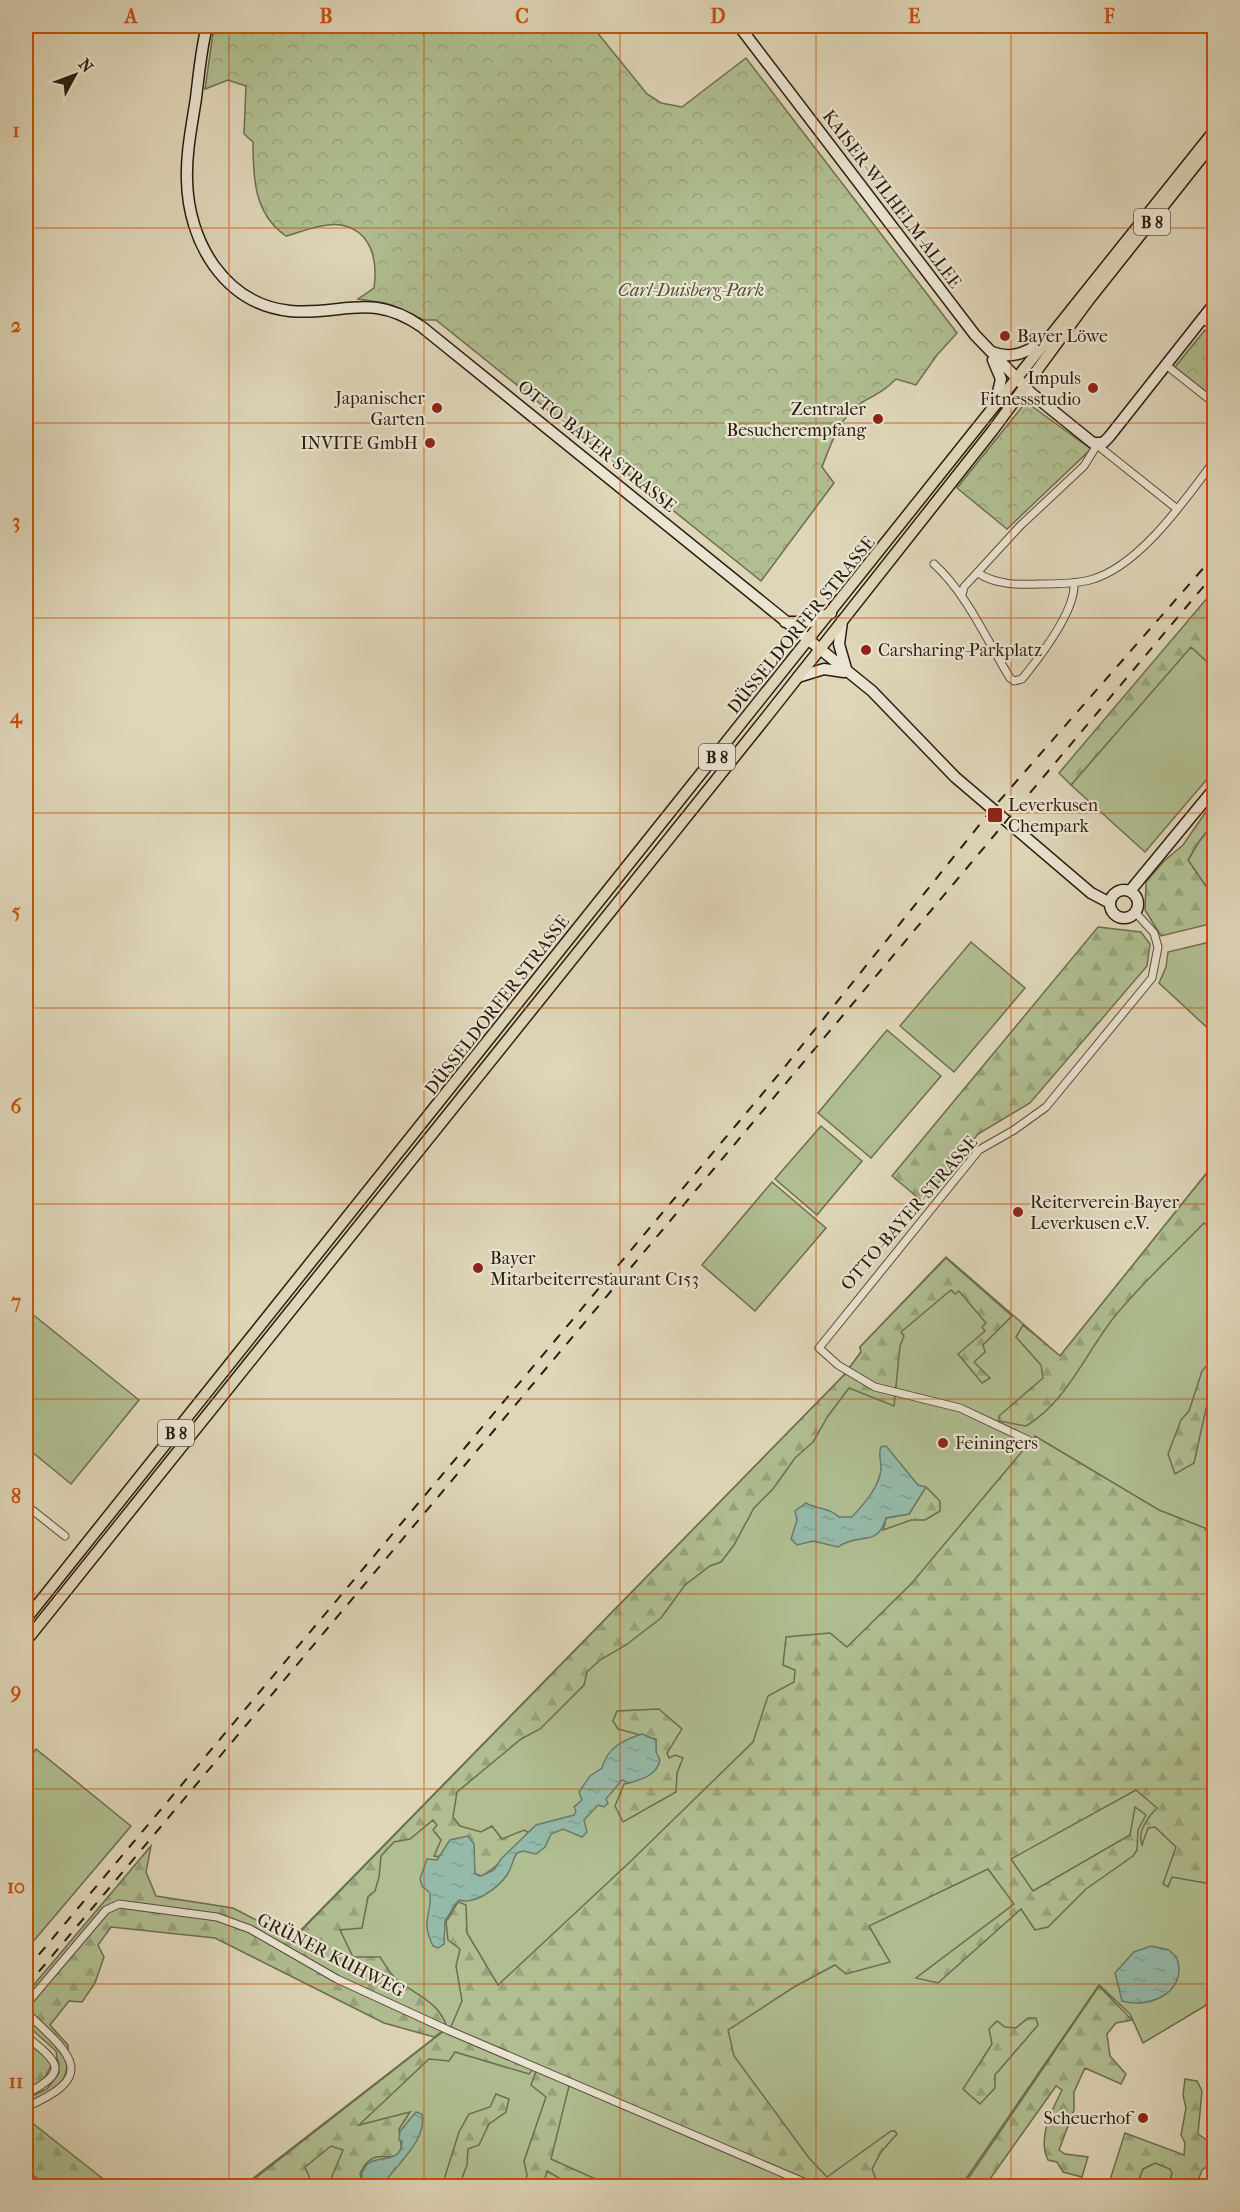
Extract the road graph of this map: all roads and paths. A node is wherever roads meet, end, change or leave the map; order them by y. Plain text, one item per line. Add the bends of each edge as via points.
1 (207, 26) edge
2 (739, 26) edge
3 (1215, 131) edge
4 (1215, 142) edge
5 (1215, 304) edge
6 (1203, 319) junction
7 (1215, 328) edge
8 (1047, 339) junction
9 (989, 351) junction
10 (1166, 365) junction
11 (1017, 379) junction
12 (1025, 387) junction
13 (1215, 403) edge
14 (993, 410) junction
15 (1097, 445) junction
16 (1215, 461) edge
17 (1176, 508) junction
18 (934, 564) dead end
19 (978, 573) junction
20 (1074, 583) junction
21 (962, 595) junction
22 (833, 612) junction
23 (842, 621) junction
24 (785, 622) junction
25 (809, 641) junction
26 (820, 650) junction
27 (847, 672) junction
28 (798, 677) junction
29 (1215, 789) edge
30 (1130, 891) junction
31 (1110, 903) junction
32 (1135, 912) junction
33 (551, 962) junction
34 (562, 971) junction
35 (326, 1246) junction
36 (336, 1254) junction
37 (1028, 1440) dead end
38 (27, 1508) edge
39 (64, 1536) dead end
40 (26, 1619) edge
41 (26, 1641) edge
42 (26, 2036) edge
43 (26, 2094) edge
44 (26, 2107) edge
45 (813, 2187) edge

1 - 24 street, OTTO-BAYER-STRASSE via 186,182 199,240 225,281 248,298 273,308 299,311 368,306 387,309 414,321
2 - 9 street, KAISER-WILHELM-ALLEE
3 - 8 main road, B 8
4 - 12 main road, B 8
5 - 6 street
6 - 7 street
6 - 10 street
8 - 9 street via 1017,356
8 - 11 main road, B 8
9 - 11 street, KAISER-WILHELM-ALLEE
9 - 14 street via 1001,380
10 - 13 street
10 - 15 street via 1117,428
11 - 12 street, KAISER-WILHELM-ALLEE
11 - 14 main road, B 8
12 - 15 street, KAISER-WILHELM-ALLEE
12 - 23 main road, DÜSSELDORFER STRASSE / B 8
14 - 22 main road, DÜSSELDORFER STRASSE / B 8
15 - 17 street
15 - 19 street via 1084,466 1020,526
16 - 17 street
17 - 20 street via 1133,557 1093,579
18 - 21 street
19 - 20 street via 1002,583
19 - 21 street via 964,587
20 - 21 street via 1075,592 1054,634 1022,679 1014,681
22 - 24 street via 809,622
22 - 25 main road, DÜSSELDORFER STRASSE / B 8
23 - 26 main road, DÜSSELDORFER STRASSE / B 8
23 - 27 street via 839,644
24 - 25 street, OTTO-BAYER-STRASSE
25 - 26 street, OTTO-BAYER-STRASSE
25 - 33 main road, DÜSSELDORFER STRASSE / B 8
26 - 27 street, OTTO-BAYER-STRASSE
26 - 28 main road, DÜSSELDORFER STRASSE / B 8
27 - 28 street via 824,669
27 - 31 street, OTTO-BAYER-STRASSE via 891,709 955,777 1091,893
28 - 34 main road, DÜSSELDORFER STRASSE / B 8
29 - 30 street
30 - 31 street via 1115,894
30 - 32 street via 1137,899
31 - 32 street via 1120,917
32 - 37 street, OTTO-BAYER-STRASSE via 1149,927 1158,947 1152,978 1046,1107 979,1150 819,1348 838,1365 875,1387 960,1408
33 - 34 main road
33 - 35 main road, DÜSSELDORFER STRASSE / B 8
34 - 36 main road, DÜSSELDORFER STRASSE / B 8
35 - 36 main road
35 - 40 main road, DÜSSELDORFER STRASSE / B 8
36 - 41 main road, DÜSSELDORFER STRASSE / B 8
38 - 39 street
42 - 43 street via 50,2056 55,2069 53,2077
44 - 45 street, GRÜNER KUHWEG via 61,2090 70,2067 62,2045 30,2016 29,2001 106,1910 119,1904 217,1917 250,1929 337,1979 448,2030

